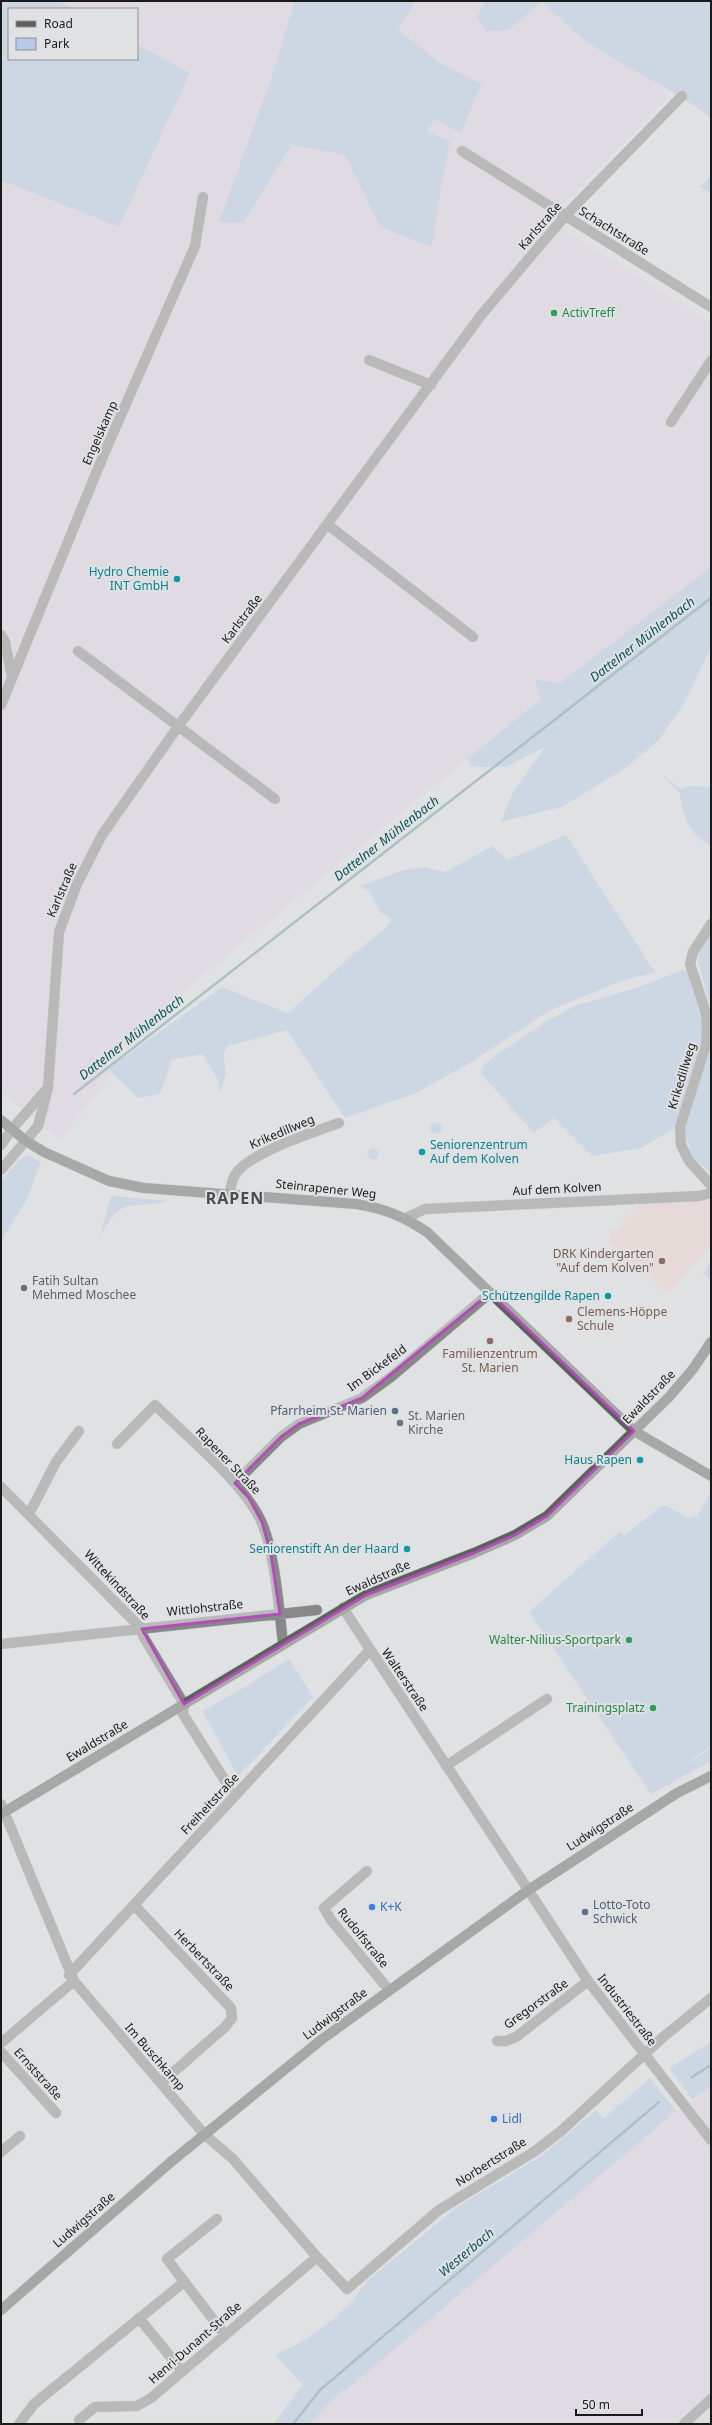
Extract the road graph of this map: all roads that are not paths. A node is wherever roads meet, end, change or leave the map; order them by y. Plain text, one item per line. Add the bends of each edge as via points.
1 (682, 96) dead end
2 (462, 151) dead end
3 (204, 197) dead end
4 (565, 216) junction
5 (711, 307) edge
6 (369, 360) dead end
7 (711, 361) edge
8 (431, 385) junction
9 (671, 422) dead end
10 (328, 525) junction
11 (1, 635) edge
12 (473, 638) dead end
13 (78, 651) dead end
14 (12, 677) junction
15 (1, 704) edge
16 (177, 728) junction
17 (275, 800) dead end
18 (711, 924) edge
19 (48, 1088) junction
20 (1, 1120) edge
21 (340, 1123) dead end
22 (12, 1129) junction
23 (26, 1141) junction
24 (1, 1145) edge
25 (1, 1170) edge
26 (711, 1185) edge
27 (230, 1193) junction
28 (711, 1193) edge
29 (406, 1218) junction
30 (490, 1292) junction
31 (711, 1342) edge
32 (634, 1431) junction
33 (79, 1432) dead end
34 (117, 1444) dead end
35 (711, 1476) edge
36 (235, 1483) junction
37 (1, 1486) edge
38 (29, 1514) junction
39 (343, 1608) junction
40 (317, 1610) dead end
41 (280, 1614) junction
42 (142, 1629) junction
43 (1, 1644) edge
44 (283, 1644) junction
45 (369, 1651) junction
46 (547, 1699) dead end
47 (184, 1704) junction
48 (446, 1766) junction
49 (711, 1776) edge
50 (229, 1787) dead end
51 (2, 1810) edge
52 (367, 1871) dead end
53 (527, 1892) junction
54 (134, 1905) junction
55 (72, 1978) junction
56 (588, 1981) junction
57 (389, 1990) junction
58 (711, 1998) edge
59 (497, 2042) dead end
60 (1, 2043) edge
61 (1, 2052) edge
62 (645, 2055) junction
63 (161, 2083) junction
64 (56, 2113) dead end
65 (204, 2134) junction
66 (20, 2136) dead end
67 (711, 2140) edge
68 (1, 2152) edge
69 (217, 2219) dead end
70 (317, 2257) junction
71 (184, 2282) junction
72 (347, 2289) joint
73 (1, 2310) edge
74 (139, 2318) junction
75 (225, 2335) junction
76 (182, 2371) junction
77 (711, 2399) edge
78 (79, 2420) dead end
79 (21, 2423) edge
80 (684, 2424) edge

1 - 4 street, Karlstraße
2 - 4 street, Schachtstraße
3 - 14 street, Engelskamp via 195,246 104,454
4 - 5 street, Schachtstraße
4 - 8 street, Karlstraße via 482,314
6 - 8 street
7 - 9 street
8 - 10 street, Karlstraße
10 - 12 street
10 - 16 street, Karlstraße
11 - 14 street via 5,642
13 - 16 street
14 - 15 street, Engelskamp
16 - 17 street
16 - 19 street, Karlstraße via 102,835 76,884 59,932
18 - 26 street, Krikedillweg via 693,952 690,964 706,1013 707,1030 706,1045 680,1126 681,1145 689,1161
19 - 22 street
19 - 23 street, Karlstraße via 38,1126
20 - 22 street, Steinrapener Weg
21 - 27 street, Krikedillweg via 261,1154 245,1163 234,1175
22 - 23 street, Steinrapener Weg
22 - 24 street
23 - 25 street, Karlstraße via 12,1154
23 - 27 street, Steinrapener Weg via 72,1166 109,1181 144,1188
27 - 29 street, Steinrapener Weg via 356,1204 377,1207
28 - 29 street, Auf dem Kolven via 699,1196 425,1209
29 - 30 street, Steinrapener Weg via 427,1232
30 - 32 street, Steinrapener Weg
30 - 36 street, Im Bickefeld via 391,1377 362,1398 299,1424 281,1437
31 - 32 street, Ewaldstraße via 683,1381
32 - 35 street, Steinrapener Weg
32 - 39 street, Ewaldstraße via 540,1520 515,1535 366,1595
33 - 38 street via 56,1462
34 - 36 street, Rapener Straße via 155,1405
36 - 41 street, Rapener Straße via 248,1498 262,1522 271,1554
37 - 38 street, Wittekindstraße
38 - 42 street, Wittekindstraße
39 - 44 street, Ewaldstraße
39 - 45 street, Walterstraße
40 - 41 street, Wittlohstraße
41 - 42 street, Wittlohstraße
41 - 44 street, Rapener Straße
42 - 43 street, Wittlohstraße
42 - 47 street, Wittekindstraße via 143,1636
44 - 47 street, Ewaldstraße
45 - 48 street, Walterstraße
45 - 54 street, Freiheitstraße
46 - 48 street
47 - 50 street, Wittekindstraße via 183,1714
47 - 51 street, Ewaldstraße
48 - 53 street, Walterstraße
49 - 53 street, Ludwigstraße via 677,1793
51 - 55 street, Im Buschkamp
52 - 57 street, Rudolfstraße via 324,1908
53 - 56 street, Industriestraße
53 - 57 street, Ludwigstraße
54 - 55 street, Freiheitstraße
54 - 63 street, Herbertstraße via 231,2008 232,2018 225,2027
55 - 60 street, Freiheitstraße
55 - 63 street, Im Buschkamp
56 - 59 street, Gregorstraße via 516,2037
56 - 62 street, Industriestraße
57 - 65 street, Ludwigstraße via 321,2040
58 - 62 street, Norbertstraße
61 - 64 street, Ernststraße
62 - 67 street, Industriestraße
62 - 72 street, Norbertstraße via 560,2132 535,2151 440,2210
63 - 65 street, Im Buschkamp
65 - 70 street, Im Buschkamp via 233,2159
65 - 73 street, Ludwigstraße
66 - 68 street
69 - 71 street via 166,2259
70 - 72 street, Im Buschkamp
70 - 75 street, Henri-Dunant-Straße
71 - 74 street
71 - 75 street
74 - 76 street
74 - 79 street via 34,2404
75 - 76 street, Henri-Dunant-Straße
76 - 78 street, Henri-Dunant-Straße via 152,2398 137,2406 95,2407
77 - 80 street

